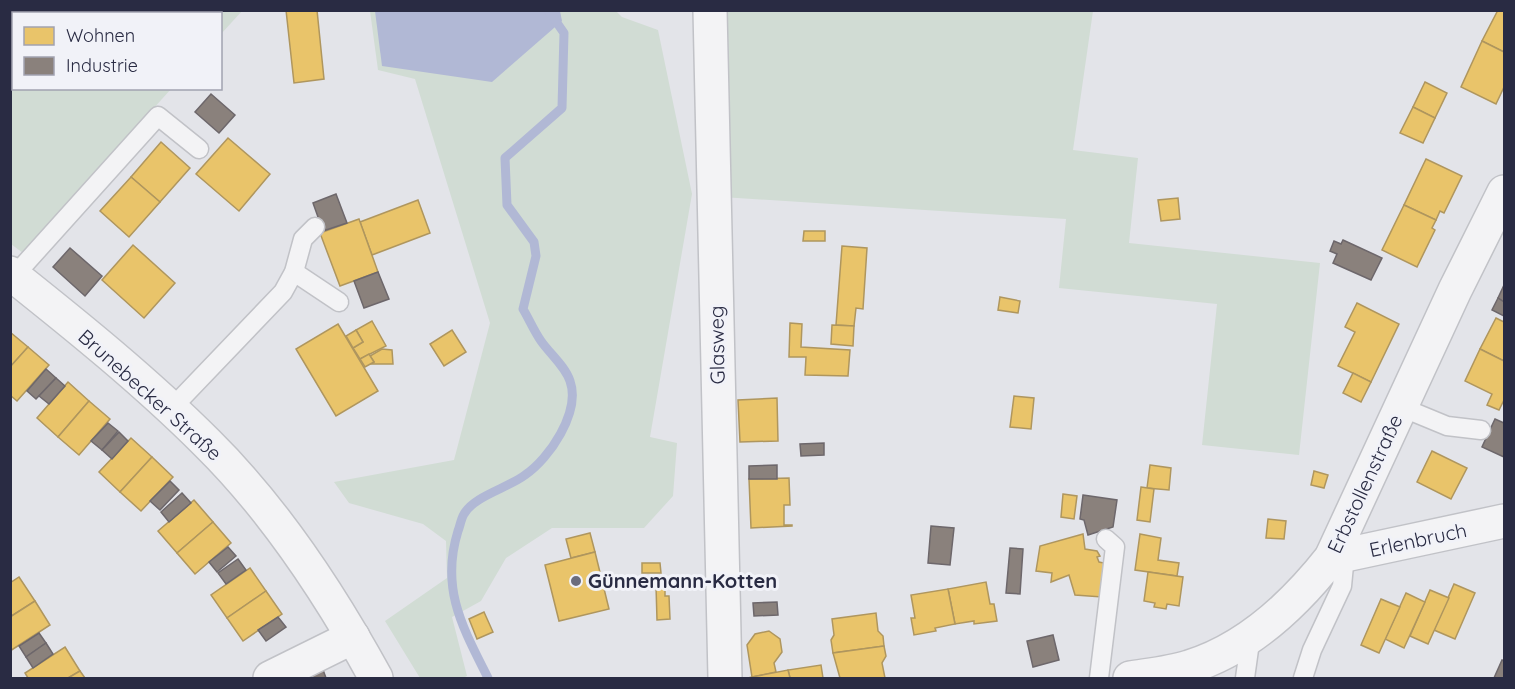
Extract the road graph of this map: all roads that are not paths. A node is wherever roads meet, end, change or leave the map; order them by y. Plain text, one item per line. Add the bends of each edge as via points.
1 (710, 10) edge
2 (199, 148) dead end
3 (1504, 192) edge
4 (315, 227) dead end
5 (294, 272) junction
6 (12, 275) edge
7 (339, 302) dead end
8 (1401, 407) junction
9 (171, 409) junction
10 (1481, 430) dead end
11 (1504, 521) edge
12 (1106, 539) dead end
13 (1338, 557) junction
14 (1251, 635) junction
15 (353, 637) junction
16 (270, 678) edge
17 (376, 678) edge
18 (725, 678) edge
19 (1099, 678) edge
20 (1130, 678) edge
21 (1245, 678) edge
22 (1303, 678) edge

1 - 18 street, Glasweg
2 - 6 lane via 158,116
3 - 8 street, Erbstollenstraße
4 - 5 lane via 303,239
5 - 7 lane
5 - 9 lane via 283,292
6 - 9 street, Brunebecker Straße
8 - 10 lane via 1447,426
8 - 13 street, Erbstollenstraße
9 - 15 street, Brunebecker Straße via 208,444 281,529
11 - 13 street, Erlenbruch
12 - 19 lane via 1114,547
13 - 14 street, Erbstollenstraße via 1272,621
13 - 22 lane via 1342,586
14 - 20 street, Erbstollenstraße via 1233,648 1190,667
14 - 21 lane
15 - 16 street
15 - 17 street, Brunebecker Straße

